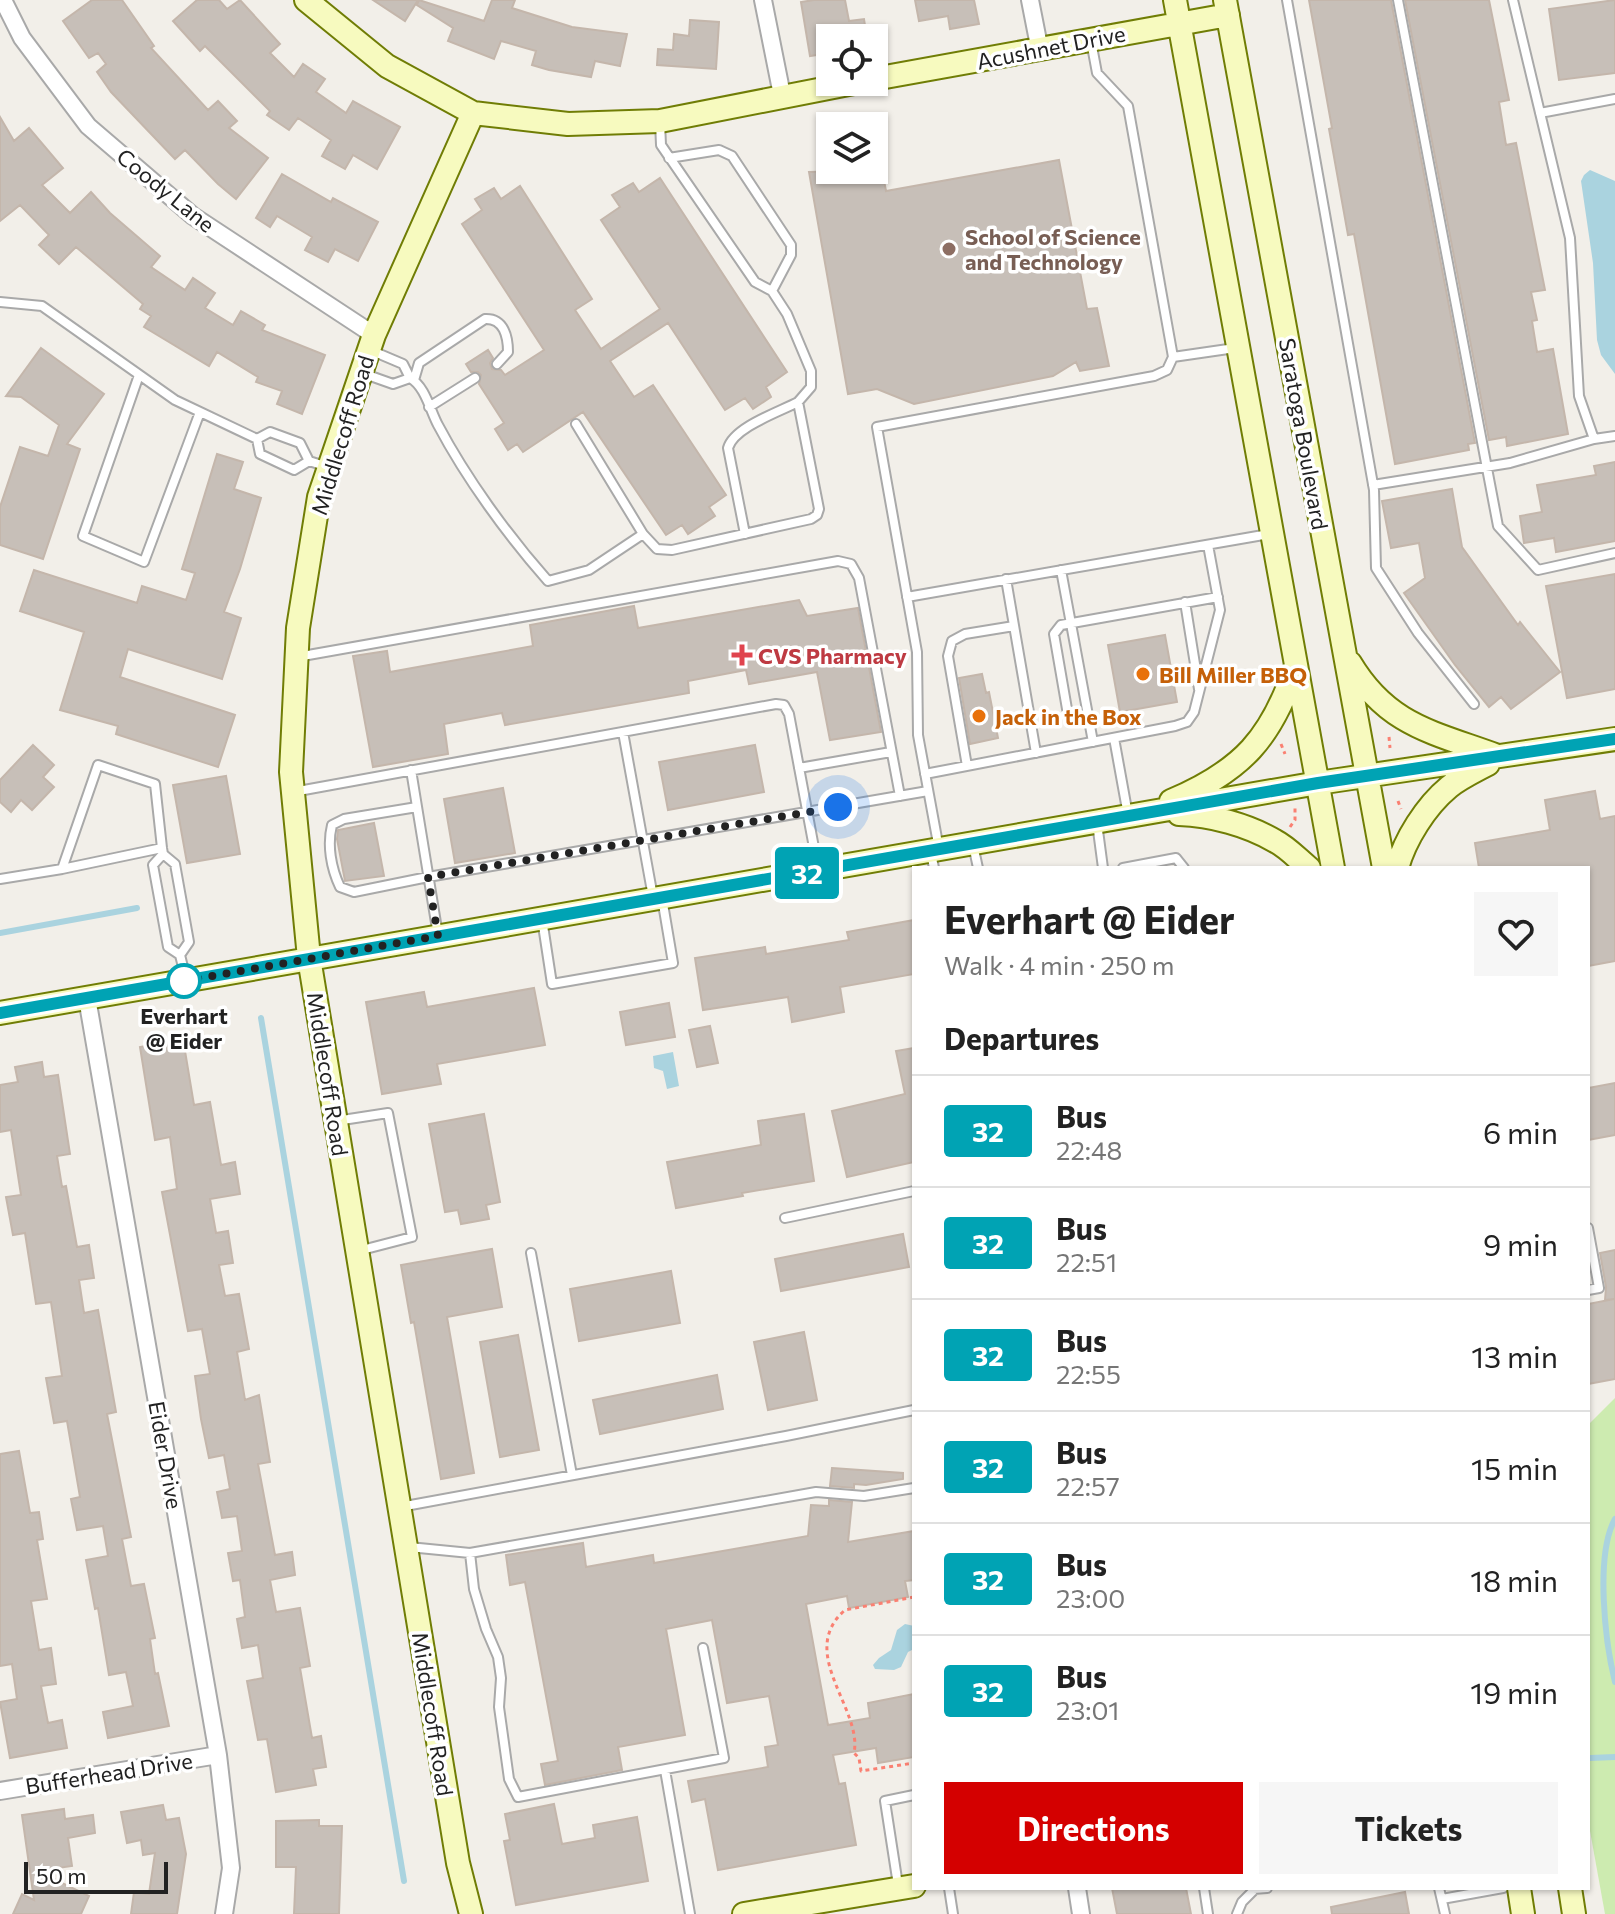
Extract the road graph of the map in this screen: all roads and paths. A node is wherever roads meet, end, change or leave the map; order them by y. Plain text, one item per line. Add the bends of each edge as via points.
1 (3, 0) edge
2 (306, 0) edge
3 (763, 0) edge
4 (1030, 0) edge
5 (1175, 0) edge
6 (1287, 0) edge
7 (1398, 0) edge
8 (1513, 0) edge
9 (1227, 8) edge
10 (1179, 23) junction
11 (1091, 40) junction
12 (1040, 51) junction
13 (888, 77) edge
14 (816, 89) edge
15 (782, 95) junction
16 (1615, 99) edge
17 (473, 113) junction
18 (1540, 113) junction
19 (660, 121) junction
20 (669, 158) junction
21 (772, 291) junction
22 (0, 302) edge
23 (371, 342) junction
24 (1239, 347) junction
25 (1173, 357) junction
26 (497, 364) dead end
27 (361, 373) junction
28 (139, 375) junction
29 (475, 378) dead end
30 (412, 379) junction
31 (798, 402) junction
32 (429, 407) junction
33 (200, 412) junction
34 (576, 424) dead end
35 (1615, 436) edge
36 (257, 439) junction
37 (1594, 439) junction
38 (319, 464) junction
39 (1486, 467) junction
40 (1373, 485) junction
41 (1273, 533) junction
42 (643, 534) junction
43 (745, 534) junction
44 (1208, 545) junction
45 (1615, 553) edge
46 (1061, 570) junction
47 (1006, 579) junction
48 (907, 597) junction
49 (1218, 597) junction
50 (1185, 602) junction
51 (1071, 622) junction
52 (1014, 626) junction
53 (1344, 653) junction
54 (297, 657) junction
55 (1296, 664) junction
56 (1199, 692) junction
57 (1474, 704) dead end
58 (1090, 720) junction
59 (623, 732) junction
60 (1389, 737) dead end
61 (1114, 738) junction
62 (1615, 739) edge
63 (1280, 740) dead end
64 (1093, 742) junction
65 (1390, 748) dead end
66 (891, 752) junction
67 (1036, 753) junction
68 (1285, 754) dead end
69 (1500, 757) junction
70 (967, 766) junction
71 (799, 768) junction
72 (411, 770) junction
73 (925, 774) junction
74 (1367, 777) junction
75 (1318, 783) junction
76 (928, 791) junction
77 (293, 792) junction
78 (900, 796) junction
79 (417, 807) junction
80 (1295, 808) dead end
81 (807, 812) junction
82 (1135, 815) junction
83 (1304, 817) dead end
84 (1097, 822) junction
85 (643, 840) junction
86 (973, 844) junction
87 (163, 851) junction
88 (934, 857) edge
89 (978, 866) edge
90 (1103, 866) edge
91 (1134, 866) edge
92 (1182, 866) edge
93 (1307, 866) edge
94 (1333, 866) edge
95 (1384, 866) edge
96 (1398, 866) edge
97 (62, 869) junction
98 (819, 871) junction
99 (428, 877) junction
100 (0, 879) edge
101 (658, 898) junction
102 (542, 918) junction
103 (438, 936) junction
104 (180, 955) junction
105 (309, 958) junction
106 (186, 980) junction
107 (87, 998) junction
108 (0, 1013) edge
109 (336, 1121) junction
110 (912, 1191) edge
111 (785, 1218) dead end
112 (1590, 1239) edge
113 (357, 1252) junction
114 (531, 1253) dead end
115 (1590, 1290) edge
116 (912, 1410) edge
117 (572, 1475) junction
118 (912, 1488) edge
119 (399, 1507) junction
120 (406, 1546) junction
121 (470, 1553) junction
122 (912, 1597) edge
123 (703, 1648) dead end
124 (218, 1755) junction
125 (912, 1763) edge
126 (665, 1770) junction
127 (0, 1791) edge
128 (912, 1795) edge
129 (906, 1888) edge
130 (949, 1890) edge
131 (1077, 1890) edge
132 (1204, 1890) edge
133 (1252, 1890) edge
134 (1440, 1890) edge
135 (1492, 1890) edge
136 (1519, 1890) edge
137 (1570, 1890) edge
138 (1442, 1899) junction
139 (817, 1908) edge
140 (224, 1914) edge
141 (471, 1914) edge
142 (690, 1914) edge
143 (744, 1914) edge
144 (953, 1914) edge
145 (1081, 1914) edge
146 (1208, 1914) edge
147 (1237, 1914) edge
148 (1445, 1914) edge
149 (1523, 1914) edge
150 (1574, 1914) edge

1 - 23 street, Coody Lane via 22,38 88,126 193,216
2 - 17 main road via 387,66
3 - 15 street
4 - 12 street
5 - 10 main road
6 - 40 lane
7 - 39 lane
8 - 18 lane
9 - 10 main road, Acushnet Drive
9 - 53 main road, Saratoga Boulevard
10 - 11 main road, Acushnet Drive
10 - 24 main road
11 - 12 main road, Acushnet Drive
11 - 25 lane via 1097,73 1128,106
12 - 13 main road, Acushnet Drive
14 - 15 main road
15 - 19 main road
16 - 18 lane
17 - 19 main road via 568,124
17 - 23 main road, Middlecoff Road
18 - 37 lane via 1570,238 1579,396
19 - 20 lane via 661,145
20 - 21 lane via 755,282
20 - 21 lane via 719,150 732,156 791,245
21 - 31 lane via 811,371 811,387
22 - 28 lane via 42,306
23 - 27 main road, Middlecoff Road
23 - 30 lane via 403,364
24 - 25 lane
24 - 41 main road
25 - 48 lane via 1167,370 1154,376 877,427
26 - 30 lane via 508,352 508,336 499,323 485,319 419,363
27 - 30 lane via 393,384
27 - 38 main road, Middlecoff Road
28 - 33 lane
28 - 33 lane via 83,536 144,562
29 - 32 lane
30 - 32 lane
31 - 43 lane via 730,439
31 - 43 lane via 817,515
32 - 42 lane via 510,537 548,581 589,570
33 - 36 lane
34 - 42 lane
35 - 37 lane
36 - 38 lane via 270,432 300,443
36 - 38 lane via 260,454 294,470
37 - 39 lane
38 - 54 main road, Middlecoff Road
39 - 40 lane
39 - 45 lane via 1498,526 1538,570
40 - 57 lane via 1376,568
41 - 44 lane
41 - 55 main road
42 - 43 lane via 657,549 672,550
44 - 46 lane
44 - 49 lane
46 - 47 lane
46 - 51 lane
47 - 48 lane
47 - 52 lane
48 - 73 lane via 917,652 918,735
49 - 50 lane
49 - 56 lane via 1220,610
50 - 51 lane
50 - 56 lane
51 - 58 lane
51 - 58 lane via 1054,634 1067,709 1076,719
52 - 67 lane
52 - 70 lane via 952,641 948,656
53 - 69 main road via 1376,699 1402,719
53 - 74 main road, Saratoga Boulevard
54 - 66 lane via 838,561 851,564 859,578
54 - 77 main road, Middlecoff Road
55 - 75 main road
55 - 82 main road via 1271,724 1249,754 1216,778
56 - 61 lane via 1187,722
58 - 64 lane
59 - 71 lane via 784,705
59 - 72 lane
59 - 85 lane
60 - 65 path
61 - 64 lane
61 - 82 lane
62 - 69 main road
63 - 68 path
64 - 67 lane
66 - 71 lane
66 - 78 lane
67 - 70 lane
69 - 74 main road
69 - 96 main road via 1449,787 1423,817
70 - 73 lane
71 - 81 lane
72 - 77 lane
72 - 79 lane
73 - 76 lane
74 - 75 main road
74 - 95 main road, Saratoga Boulevard
75 - 82 main road
75 - 94 main road
76 - 78 lane
76 - 88 lane
77 - 105 main road, Middlecoff Road
78 - 81 lane
79 - 99 lane
79 - 99 lane via 332,825 334,874 340,887 354,892
80 - 83 path via 1295,820
81 - 85 lane
81 - 98 lane
82 - 84 main road
82 - 93 main road via 1191,814 1238,825 1277,841
84 - 86 main road
84 - 90 lane
85 - 99 lane
85 - 101 lane
86 - 88 main road
86 - 89 lane
87 - 97 lane
87 - 97 lane via 155,784 98,765
87 - 104 lane via 175,864 189,942
87 - 104 lane via 153,865 168,947
88 - 98 main road
91 - 92 lane via 1176,858
97 - 100 lane
98 - 101 main road
99 - 103 lane
101 - 102 main road
101 - 102 lane via 673,963 552,984
102 - 103 main road
103 - 105 main road
104 - 106 lane
105 - 106 main road
105 - 109 main road, Middlecoff Road
106 - 107 main road
107 - 108 main road
107 - 124 street, Eider Drive
109 - 113 main road, Middlecoff Road
109 - 113 lane via 388,1113 412,1237
110 - 111 lane
112 - 115 lane via 1599,1288
113 - 119 main road, Middlecoff Road
114 - 117 lane
116 - 117 lane
117 - 119 lane
118 - 121 lane via 864,1496 816,1492
119 - 120 main road, Middlecoff Road
120 - 121 lane
120 - 141 main road, Middlecoff Road
121 - 126 lane via 474,1589 498,1657 509,1779 518,1797
122 - 125 path via 845,1610 828,1640 834,1685 853,1727 861,1771
123 - 126 lane via 724,1758
124 - 127 street, Bufferhead Drive
124 - 140 street, Eider Drive via 231,1868
126 - 142 lane
128 - 129 lane via 885,1801
129 - 139 main road
130 - 144 lane
131 - 145 street
132 - 146 lane
133 - 147 lane
134 - 138 lane
135 - 138 lane
136 - 149 main road
137 - 150 main road
138 - 148 lane
139 - 143 main road

